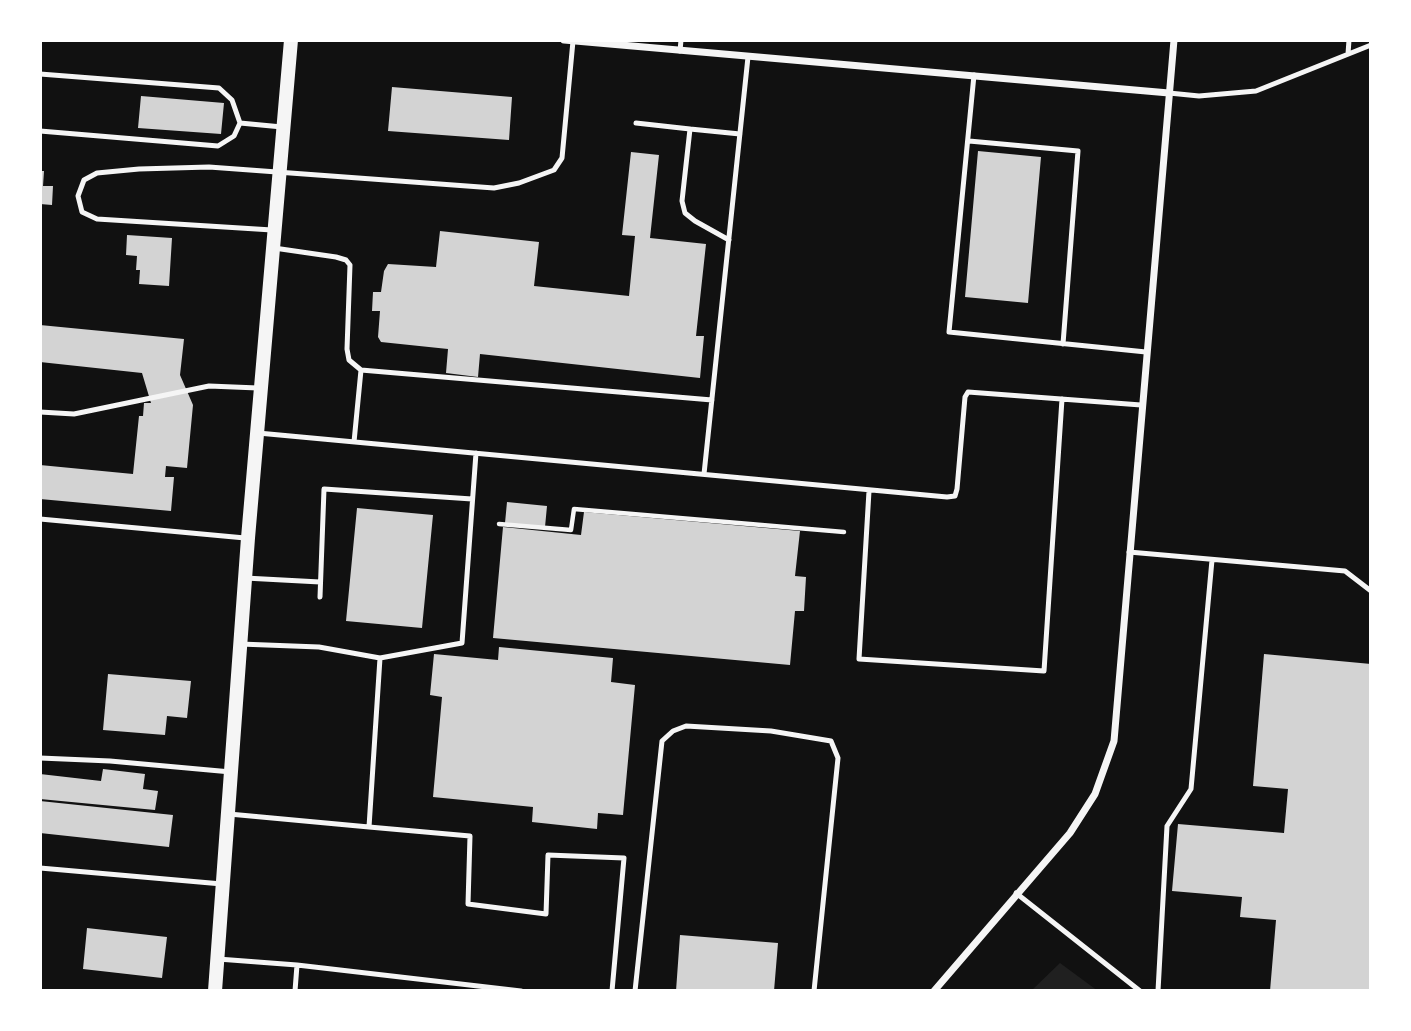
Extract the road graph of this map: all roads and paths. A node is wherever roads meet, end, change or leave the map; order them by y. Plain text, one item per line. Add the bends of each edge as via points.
1 (291, 40) edge
2 (564, 40) edge
3 (681, 40) edge
4 (1174, 40) edge
5 (1349, 40) edge
6 (573, 41) edge
7 (1371, 45) edge
8 (680, 51) junction
9 (1348, 54) junction
10 (748, 57) junction
11 (40, 74) edge
12 (975, 75) junction
13 (1169, 93) junction
14 (240, 123) junction
15 (636, 123) dead end
16 (284, 127) junction
17 (690, 129) junction
18 (40, 131) edge
19 (740, 134) junction
20 (969, 141) junction
21 (280, 171) junction
22 (275, 230) junction
23 (729, 240) junction
24 (274, 248) junction
25 (1063, 344) junction
26 (1146, 352) junction
27 (361, 370) junction
28 (262, 388) junction
29 (1062, 399) junction
30 (712, 400) junction
31 (1141, 405) junction
32 (40, 412) edge
33 (258, 433) junction
34 (354, 442) junction
35 (476, 453) junction
36 (704, 474) junction
37 (869, 491) junction
38 (472, 499) junction
39 (40, 519) edge
40 (499, 524) dead end
41 (844, 532) dead end
42 (248, 538) junction
43 (1129, 552) junction
44 (1212, 560) junction
45 (245, 578) junction
46 (320, 583) junction
47 (1371, 591) edge
48 (320, 597) dead end
49 (240, 644) junction
50 (380, 657) junction
51 (40, 758) edge
52 (231, 772) junction
53 (228, 814) junction
54 (369, 827) junction
55 (40, 868) edge
56 (222, 884) junction
57 (1016, 893) junction
58 (217, 959) junction
59 (297, 965) junction
60 (215, 991) edge
61 (295, 991) edge
62 (521, 991) edge
63 (612, 991) edge
64 (635, 991) edge
65 (814, 991) edge
66 (934, 991) edge
67 (1140, 991) edge
68 (1158, 991) edge

1 - 16 main road
2 - 6 street
3 - 8 lane
4 - 13 street
5 - 9 lane
6 - 8 street
6 - 21 lane via 564,153 554,170 494,188
7 - 9 lane
8 - 10 street
9 - 13 lane via 1256,91 1199,96
10 - 12 street
10 - 19 lane
11 - 14 lane via 219,88 232,100
12 - 13 street
12 - 20 lane
13 - 26 street
14 - 16 lane
14 - 18 lane via 234,136 218,146
15 - 17 lane
16 - 21 main road
17 - 19 lane
17 - 23 lane via 682,201 685,213
19 - 23 lane
20 - 25 lane via 1078,151
20 - 25 lane via 949,332
21 - 22 main road
21 - 22 lane via 209,167 97,173 84,180 78,196 82,212 97,219
22 - 24 main road
23 - 30 lane
24 - 27 lane via 336,257 350,265 347,349 349,360
24 - 28 main road
25 - 26 lane
26 - 31 street
27 - 30 lane
27 - 34 lane
28 - 32 lane via 209,386 74,414
28 - 33 main road
29 - 31 lane
29 - 37 lane via 968,393 955,495
29 - 37 lane via 1044,671 859,659
30 - 36 lane
31 - 43 street
33 - 34 lane
33 - 42 main road
34 - 35 lane
35 - 36 lane
35 - 38 lane
36 - 37 lane
38 - 46 lane via 324,489
38 - 50 lane via 462,643
39 - 42 lane
40 - 41 path via 571,530 574,509
42 - 45 main road
43 - 44 lane
43 - 57 street via 1114,741 1095,794 1070,832
44 - 47 lane via 1345,571
44 - 68 lane via 1191,789 1167,826
45 - 46 lane
45 - 49 main road
46 - 48 lane
49 - 50 lane via 319,647
49 - 52 main road
50 - 54 lane
51 - 52 lane
52 - 53 main road
53 - 54 lane
53 - 56 main road
54 - 63 lane via 470,836 467,904 545,914 548,855 624,858
55 - 56 lane
56 - 58 main road
57 - 66 street
57 - 67 lane
58 - 59 lane
58 - 60 main road
59 - 61 lane
59 - 62 lane
64 - 65 lane via 662,741 686,726 771,731 831,741 838,758

